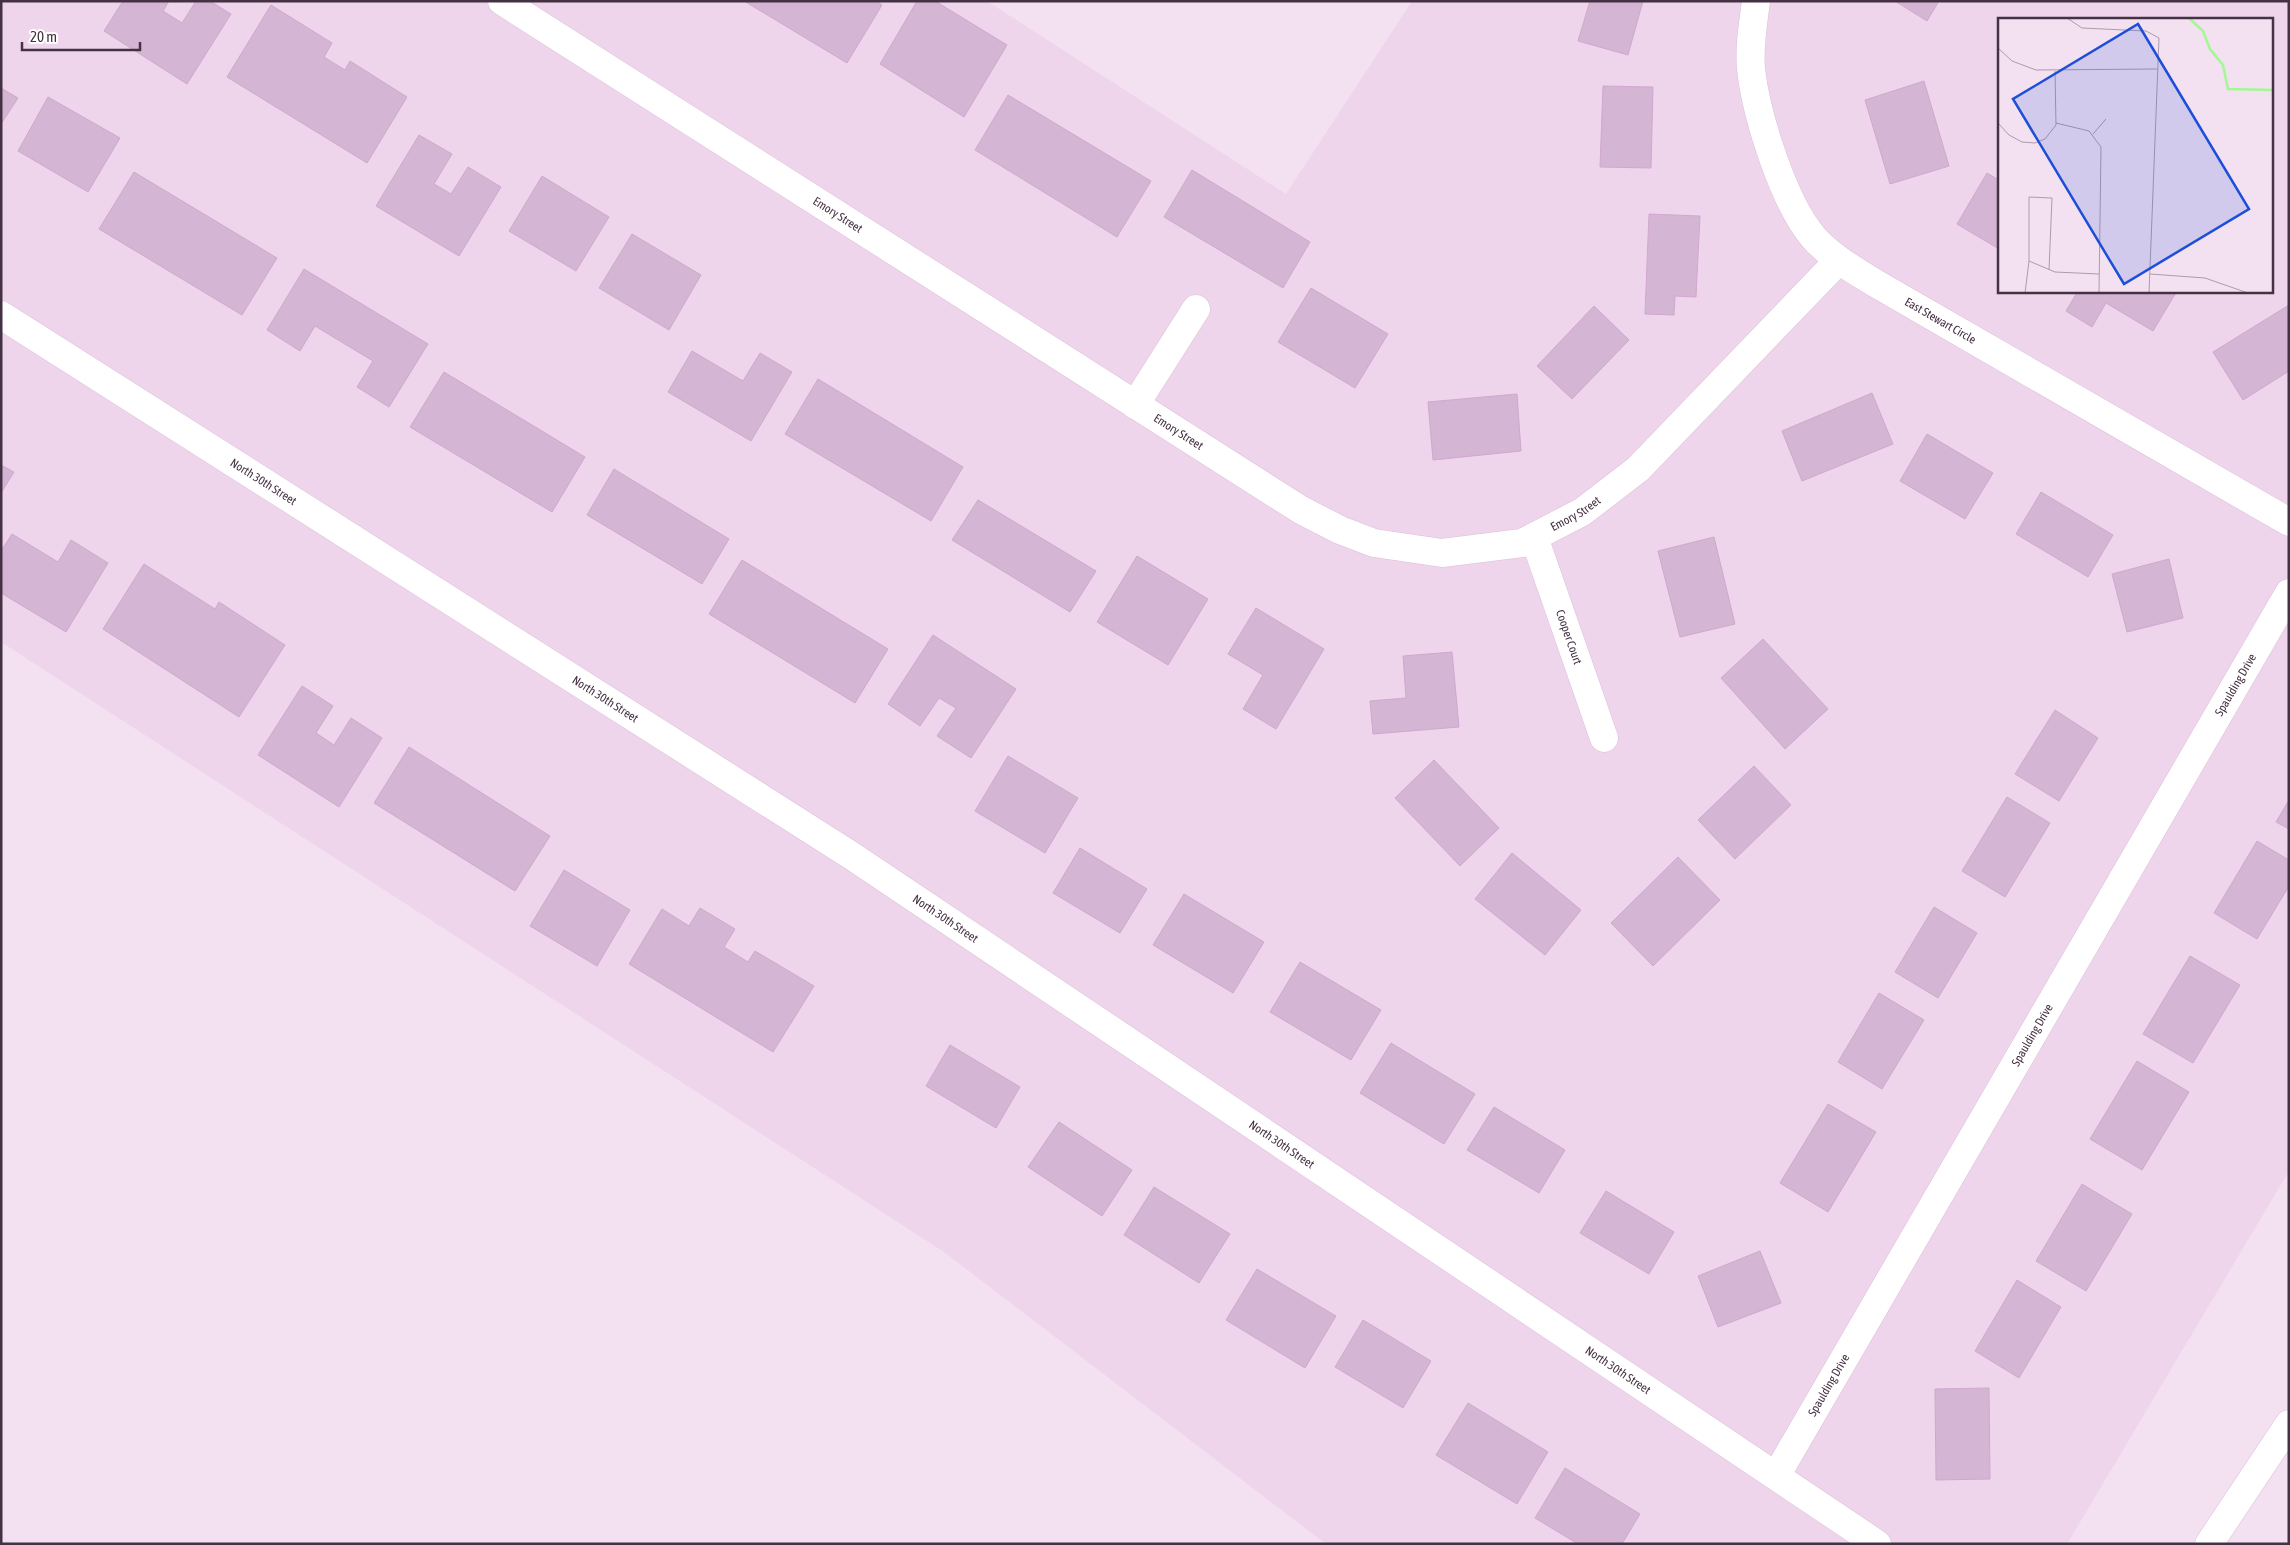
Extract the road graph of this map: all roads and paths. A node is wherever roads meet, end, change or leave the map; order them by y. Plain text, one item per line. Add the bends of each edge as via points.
1 (502, 1) edge
2 (1756, 1) edge
3 (1839, 260) junction
4 (1196, 309) dead end
5 (1, 316) edge
6 (1135, 405) junction
7 (2289, 522) edge
8 (1534, 537) junction
9 (2289, 593) edge
10 (1604, 738) dead end
11 (2289, 1424) edge
12 (1776, 1476) junction
13 (1877, 1544) edge
14 (2209, 1544) edge

1 - 6 street, Emory Street
2 - 3 street, East Stewart Circle via 1750,46 1751,70 1764,129 1797,212 1812,236
3 - 7 street, East Stewart Circle via 1875,284
3 - 8 street, Emory Street via 1638,469 1582,512
4 - 6 street
5 - 12 street, North 30th Street via 852,856
6 - 8 street, Emory Street via 1301,510 1374,543 1442,553 1522,543
8 - 10 street, Cooper Court
9 - 12 street, Spaulding Drive
11 - 14 street
12 - 13 street, North 30th Street

